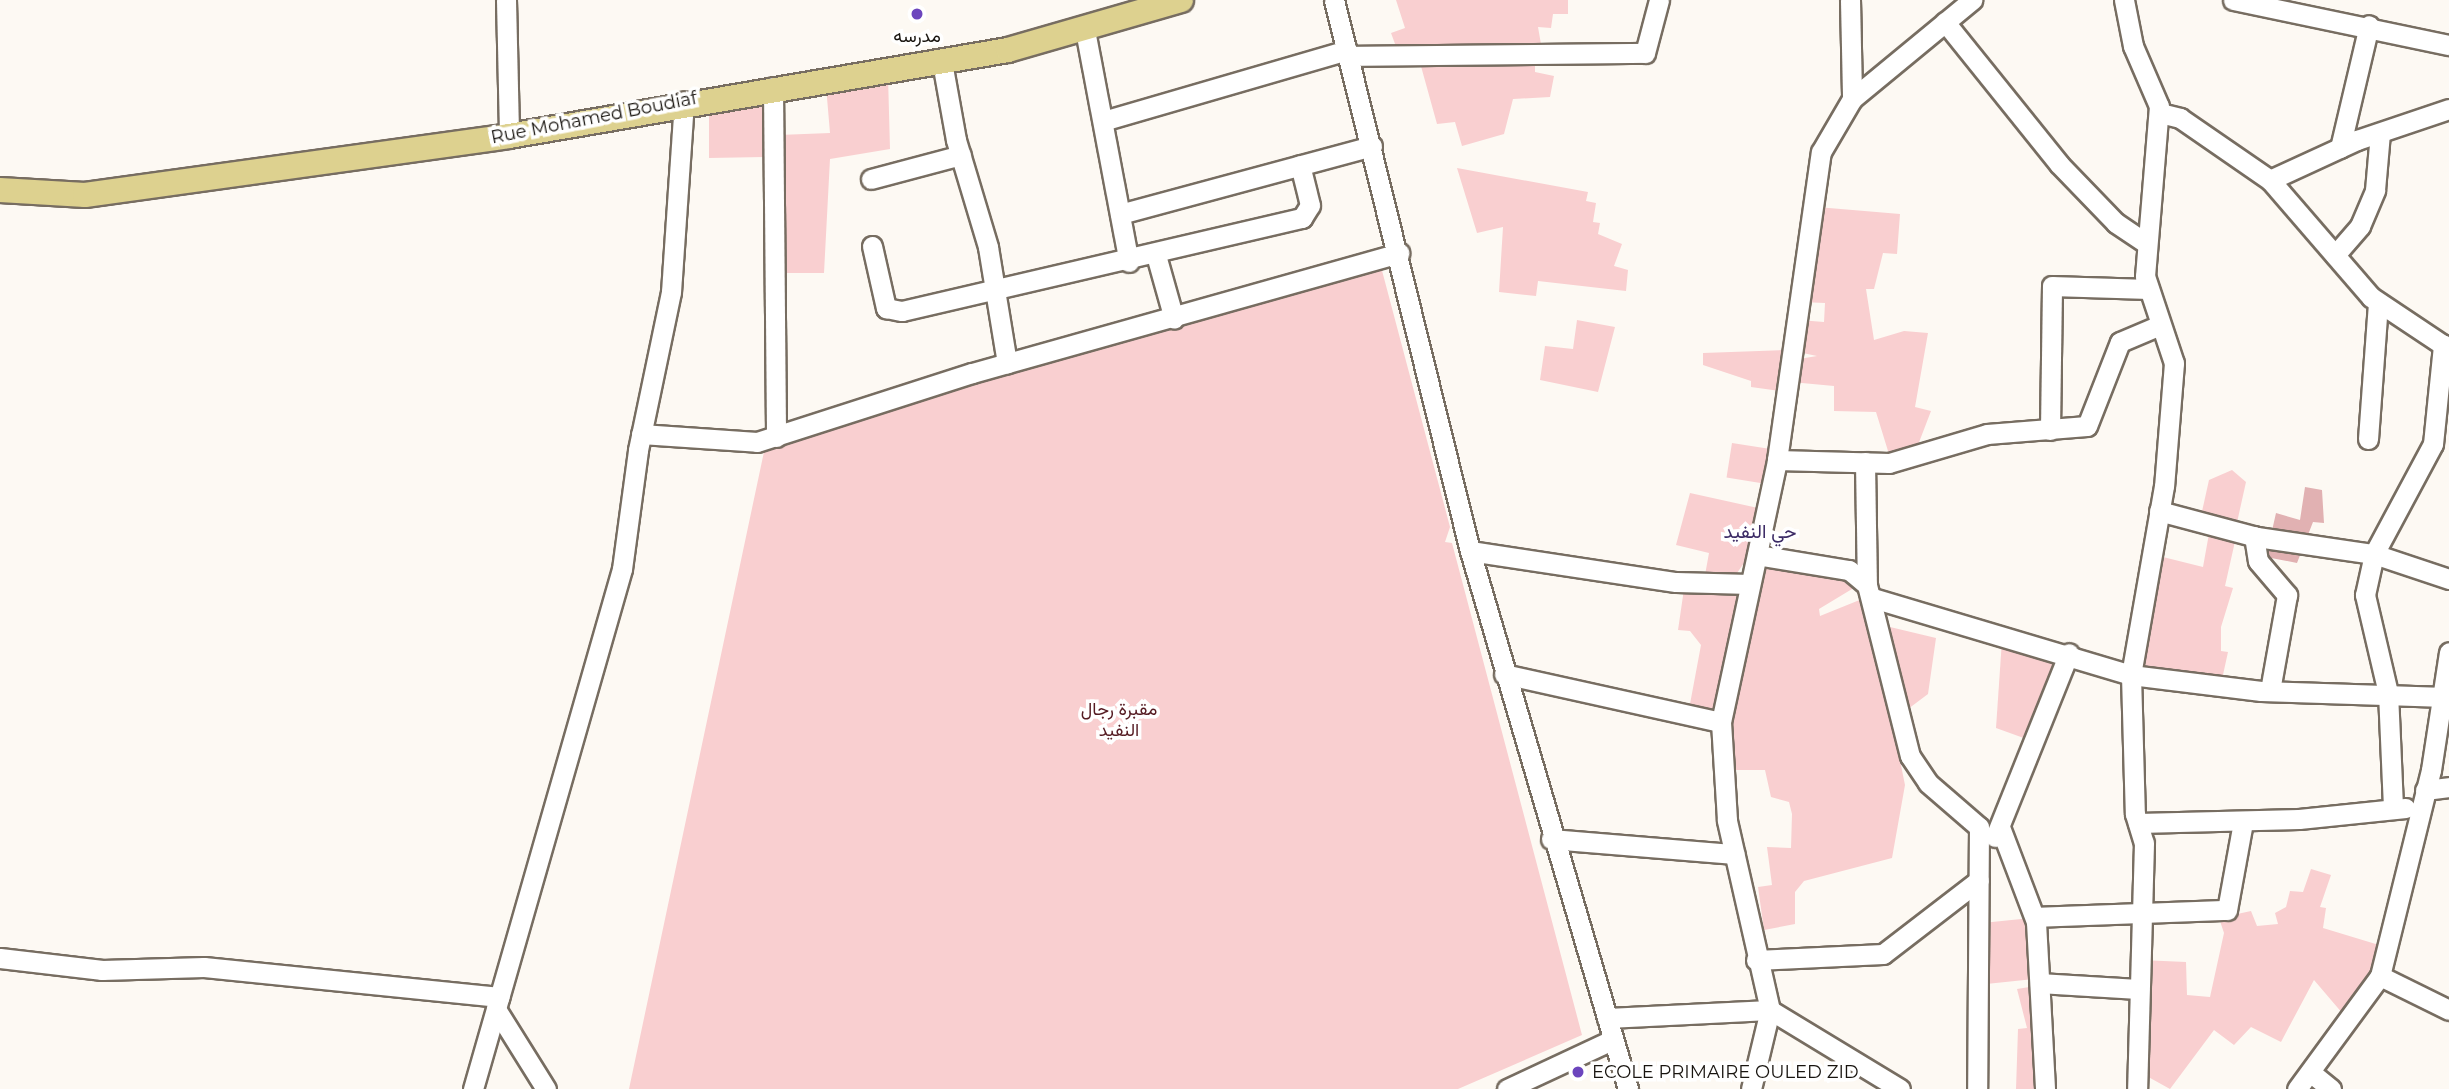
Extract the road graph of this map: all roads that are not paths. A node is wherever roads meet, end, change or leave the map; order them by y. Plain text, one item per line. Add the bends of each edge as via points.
1 (506, 0) edge
2 (1181, 0) edge
3 (1334, 0) edge
4 (1659, 0) edge
5 (1850, 0) edge
6 (2124, 0) edge
7 (2233, 0) edge
8 (1968, 1) edge
9 (1129, 8) edge
10 (2342, 9) edge
11 (1945, 22) junction
12 (2369, 25) junction
13 (1085, 30) junction
14 (2449, 45) edge
15 (1348, 53) junction
16 (943, 62) junction
17 (773, 87) junction
18 (1852, 99) junction
19 (684, 101) junction
20 (2449, 109) edge
21 (2160, 113) junction
22 (1102, 121) junction
23 (2379, 134) junction
24 (509, 136) junction
25 (1372, 146) junction
26 (2340, 148) junction
27 (961, 155) junction
28 (1300, 165) junction
29 (871, 179) dead end
30 (2270, 180) junction
31 (0, 190) edge
32 (1120, 214) junction
33 (2147, 244) junction
34 (873, 246) dead end
35 (1399, 253) junction
36 (1156, 255) junction
37 (2335, 255) junction
38 (1129, 262) junction
39 (993, 289) junction
40 (2148, 289) junction
41 (2378, 302) junction
42 (1174, 319) junction
43 (2158, 326) junction
44 (2446, 347) edge
45 (1007, 363) junction
46 (2050, 430) junction
47 (641, 434) junction
48 (776, 437) junction
49 (2368, 439) dead end
50 (1777, 460) junction
51 (1865, 462) junction
52 (2159, 511) junction
53 (2254, 536) junction
54 (1470, 551) junction
55 (2374, 554) junction
56 (1756, 555) junction
57 (2449, 579) edge
58 (1750, 584) junction
59 (1870, 592) junction
60 (2449, 652) edge
61 (2068, 653) junction
62 (1504, 674) junction
63 (2131, 676) junction
64 (2270, 690) junction
65 (2388, 693) junction
66 (2438, 697) junction
67 (1721, 722) junction
68 (2449, 787) edge
69 (2422, 799) junction
70 (2393, 807) junction
71 (2242, 822) junction
72 (2138, 823) junction
73 (2000, 827) junction
74 (1551, 839) junction
75 (1734, 854) junction
76 (1980, 860) junction
77 (1979, 880) junction
78 (2140, 913) junction
79 (2035, 917) junction
80 (0, 958) edge
81 (1756, 960) junction
82 (2380, 976) junction
83 (2040, 984) junction
84 (2137, 989) junction
85 (497, 1003) junction
86 (1770, 1010) junction
87 (2449, 1010) edge
88 (1607, 1018) junction
89 (1612, 1040) junction
90 (2310, 1072) junction
91 (473, 1089) edge
92 (546, 1089) edge
93 (1507, 1089) edge
94 (1628, 1089) edge
95 (1751, 1089) edge
96 (1900, 1089) edge
97 (1977, 1089) edge
98 (2045, 1089) edge
99 (2137, 1089) edge
100 (2297, 1089) edge
101 (2331, 1089) edge

1 - 24 street
2 - 9 main road, Rue Mohamed Boudiaf
3 - 15 street
4 - 15 street via 1645,53
5 - 18 street
6 - 21 street via 2133,46
7 - 10 street
8 - 11 street
9 - 13 main road, Rue Mohamed Boudiaf
10 - 12 street
11 - 18 street
11 - 33 street via 2059,164 2116,223
12 - 14 street
12 - 26 street
13 - 16 main road, Rue Mohamed Boudiaf
13 - 22 street
15 - 22 street
15 - 25 street
16 - 17 main road, Rue Mohamed Boudiaf
16 - 27 street
17 - 19 main road, Rue Mohamed Boudiaf
17 - 48 street
18 - 50 street via 1821,152
19 - 24 main road, Rue Mohamed Boudiaf
19 - 47 street via 671,292
20 - 23 street
21 - 30 street via 2180,118
21 - 33 street
22 - 32 street
23 - 26 street
23 - 37 street via 2375,190 2360,226
24 - 31 main road, Rue Mohamed Boudiaf via 85,195
25 - 28 street
25 - 35 street
26 - 30 street
27 - 29 street
27 - 39 street via 982,220
28 - 32 street
28 - 36 street via 1306,215
30 - 37 street
32 - 38 street
33 - 40 street
34 - 39 street via 890,311
35 - 42 street
35 - 54 street
36 - 38 street
36 - 42 street
37 - 41 street
38 - 39 street
39 - 45 street
40 - 43 street
40 - 46 street via 2052,286
41 - 44 street
41 - 49 street
42 - 45 street
43 - 46 street via 2120,342 2090,424
43 - 52 street via 2174,363
44 - 55 street via 2433,444
45 - 48 street
46 - 51 street via 1987,434 1915,459
47 - 48 street via 745,443
47 - 85 street via 614,605
50 - 51 street
50 - 56 street
51 - 59 street
52 - 53 street
52 - 63 street
53 - 55 street
53 - 64 street via 2258,561 2287,595
54 - 58 street via 1676,582
54 - 62 street
55 - 57 street
55 - 65 street via 2365,601
56 - 58 street
56 - 59 street via 1850,570
58 - 67 street
59 - 61 street
59 - 76 street via 1910,756 1928,783 1975,818
60 - 66 street
61 - 63 street
61 - 73 street
62 - 67 street
62 - 74 street
63 - 64 street
63 - 72 street
64 - 65 street
65 - 66 street
65 - 70 street
66 - 69 street
67 - 75 street via 1721,779
68 - 69 street
69 - 70 street
69 - 82 street
70 - 71 street
71 - 72 street
71 - 78 street via 2230,908
72 - 78 street via 2144,843
73 - 76 street
73 - 79 street
74 - 75 street
74 - 88 street
75 - 81 street
76 - 77 street
77 - 81 street via 1884,954
77 - 97 street
78 - 79 street
78 - 84 street
79 - 83 street
80 - 85 street via 102,970 204,967
81 - 86 street
82 - 87 street
82 - 90 street
83 - 84 street
83 - 98 street
84 - 99 street
85 - 91 street
85 - 92 street
86 - 88 street
86 - 95 street
86 - 96 street
88 - 89 street
89 - 93 street
89 - 94 street
90 - 100 street
90 - 101 street

